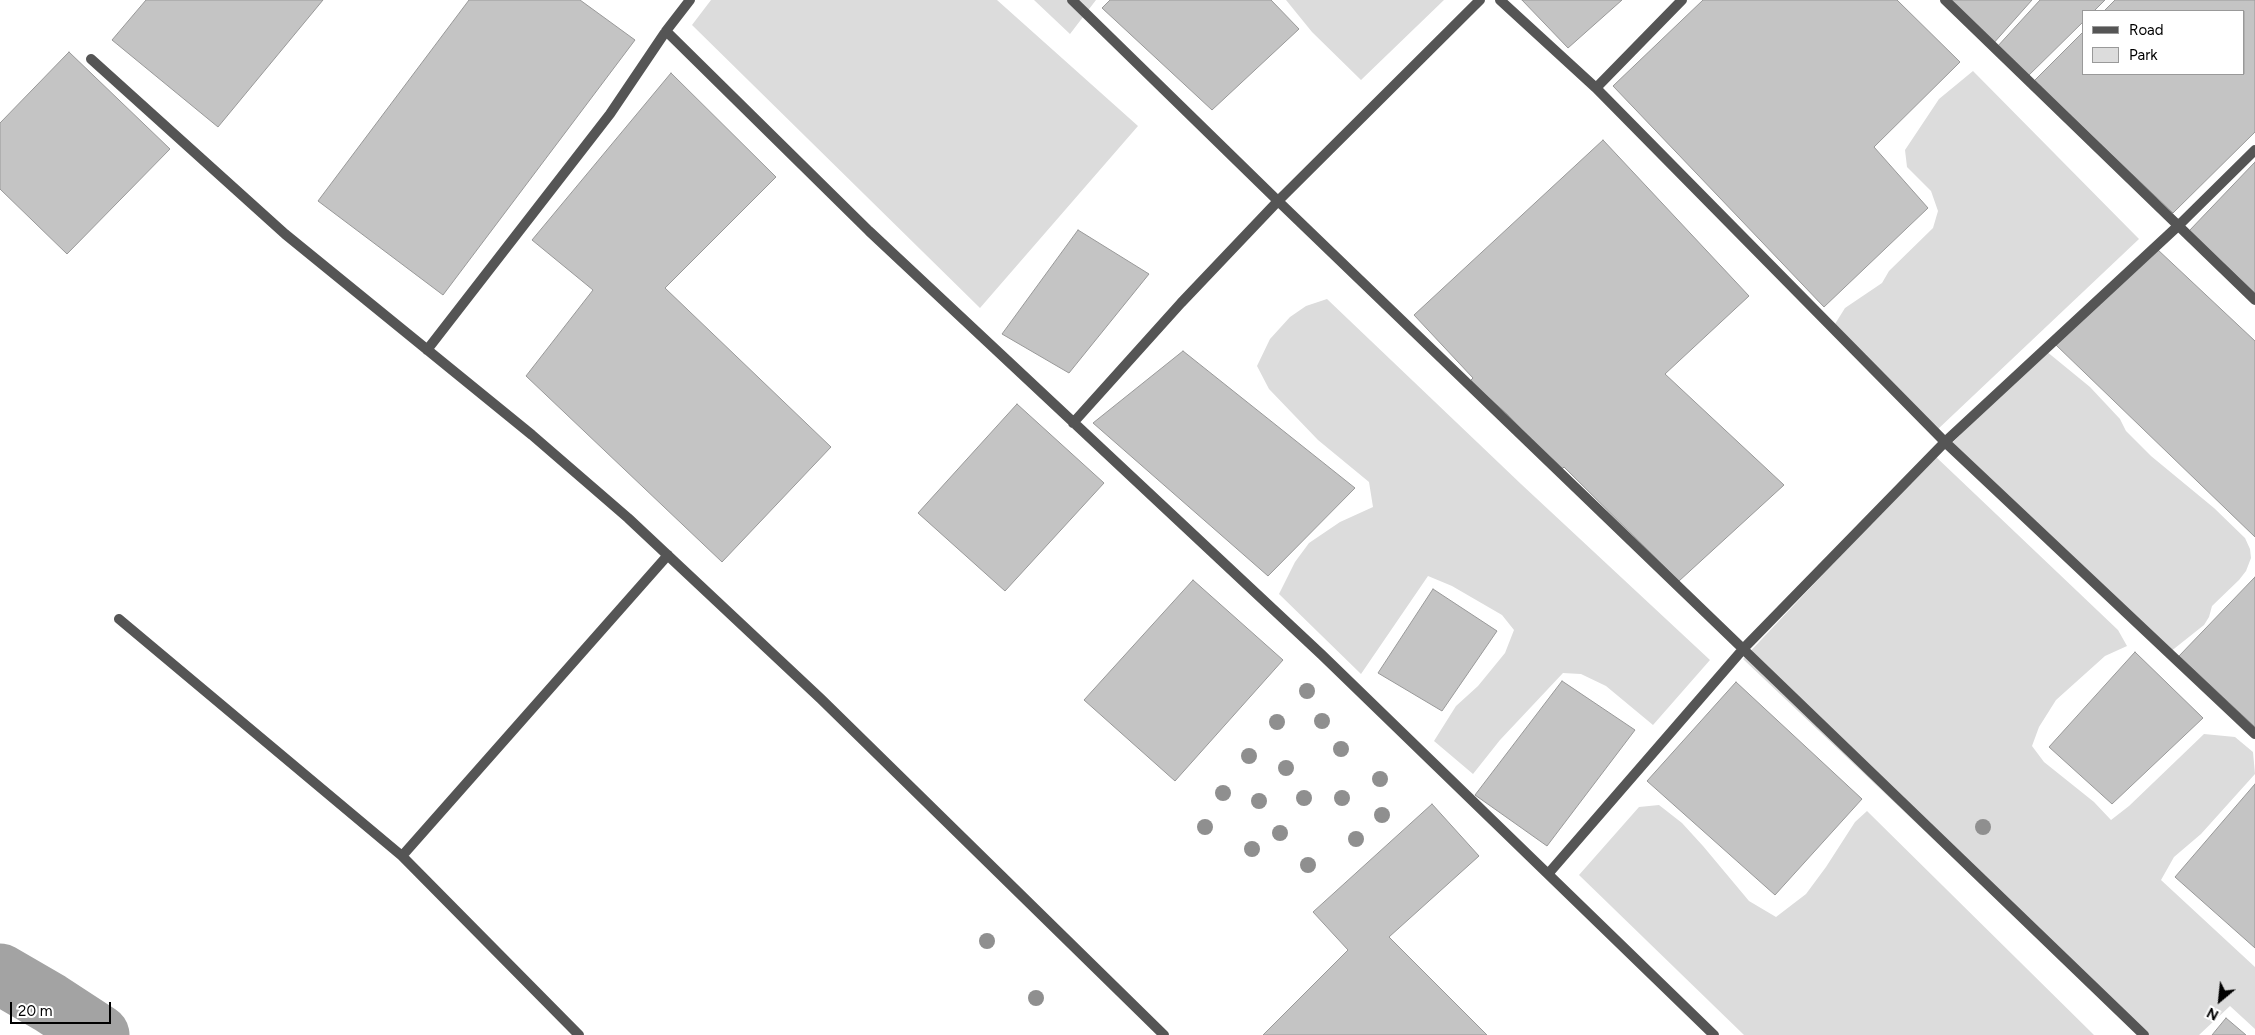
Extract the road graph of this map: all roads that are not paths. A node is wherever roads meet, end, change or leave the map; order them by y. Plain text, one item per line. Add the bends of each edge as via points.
1 (690, 0) edge
2 (1072, 0) edge
3 (1480, 0) edge
4 (1500, 0) edge
5 (1682, 0) edge
6 (1945, 0) edge
7 (666, 31) junction
8 (91, 59) dead end
9 (1596, 88) junction
10 (2255, 150) edge
11 (1278, 201) junction
12 (2179, 225) junction
13 (2255, 300) edge
14 (427, 350) junction
15 (1073, 423) junction
16 (1945, 442) junction
17 (668, 555) junction
18 (120, 619) dead end
19 (1744, 648) junction
20 (2255, 734) edge
21 (402, 856) junction
22 (1548, 874) junction
23 (579, 1035) edge
24 (1164, 1035) edge
25 (1714, 1035) edge
26 (2144, 1035) edge

1 - 7 street
2 - 11 street
3 - 11 street
4 - 9 street
5 - 9 street
6 - 12 street
7 - 14 street via 610,114
7 - 15 street via 869,231
8 - 14 street via 285,234
9 - 16 street
10 - 12 street
11 - 15 street
11 - 19 street
12 - 13 street
12 - 16 street
14 - 17 street via 532,435
15 - 22 street via 1322,655
16 - 19 street
16 - 20 street
17 - 21 street
17 - 24 street via 821,699
18 - 21 street
19 - 22 street
19 - 26 street
21 - 23 street
22 - 25 street

